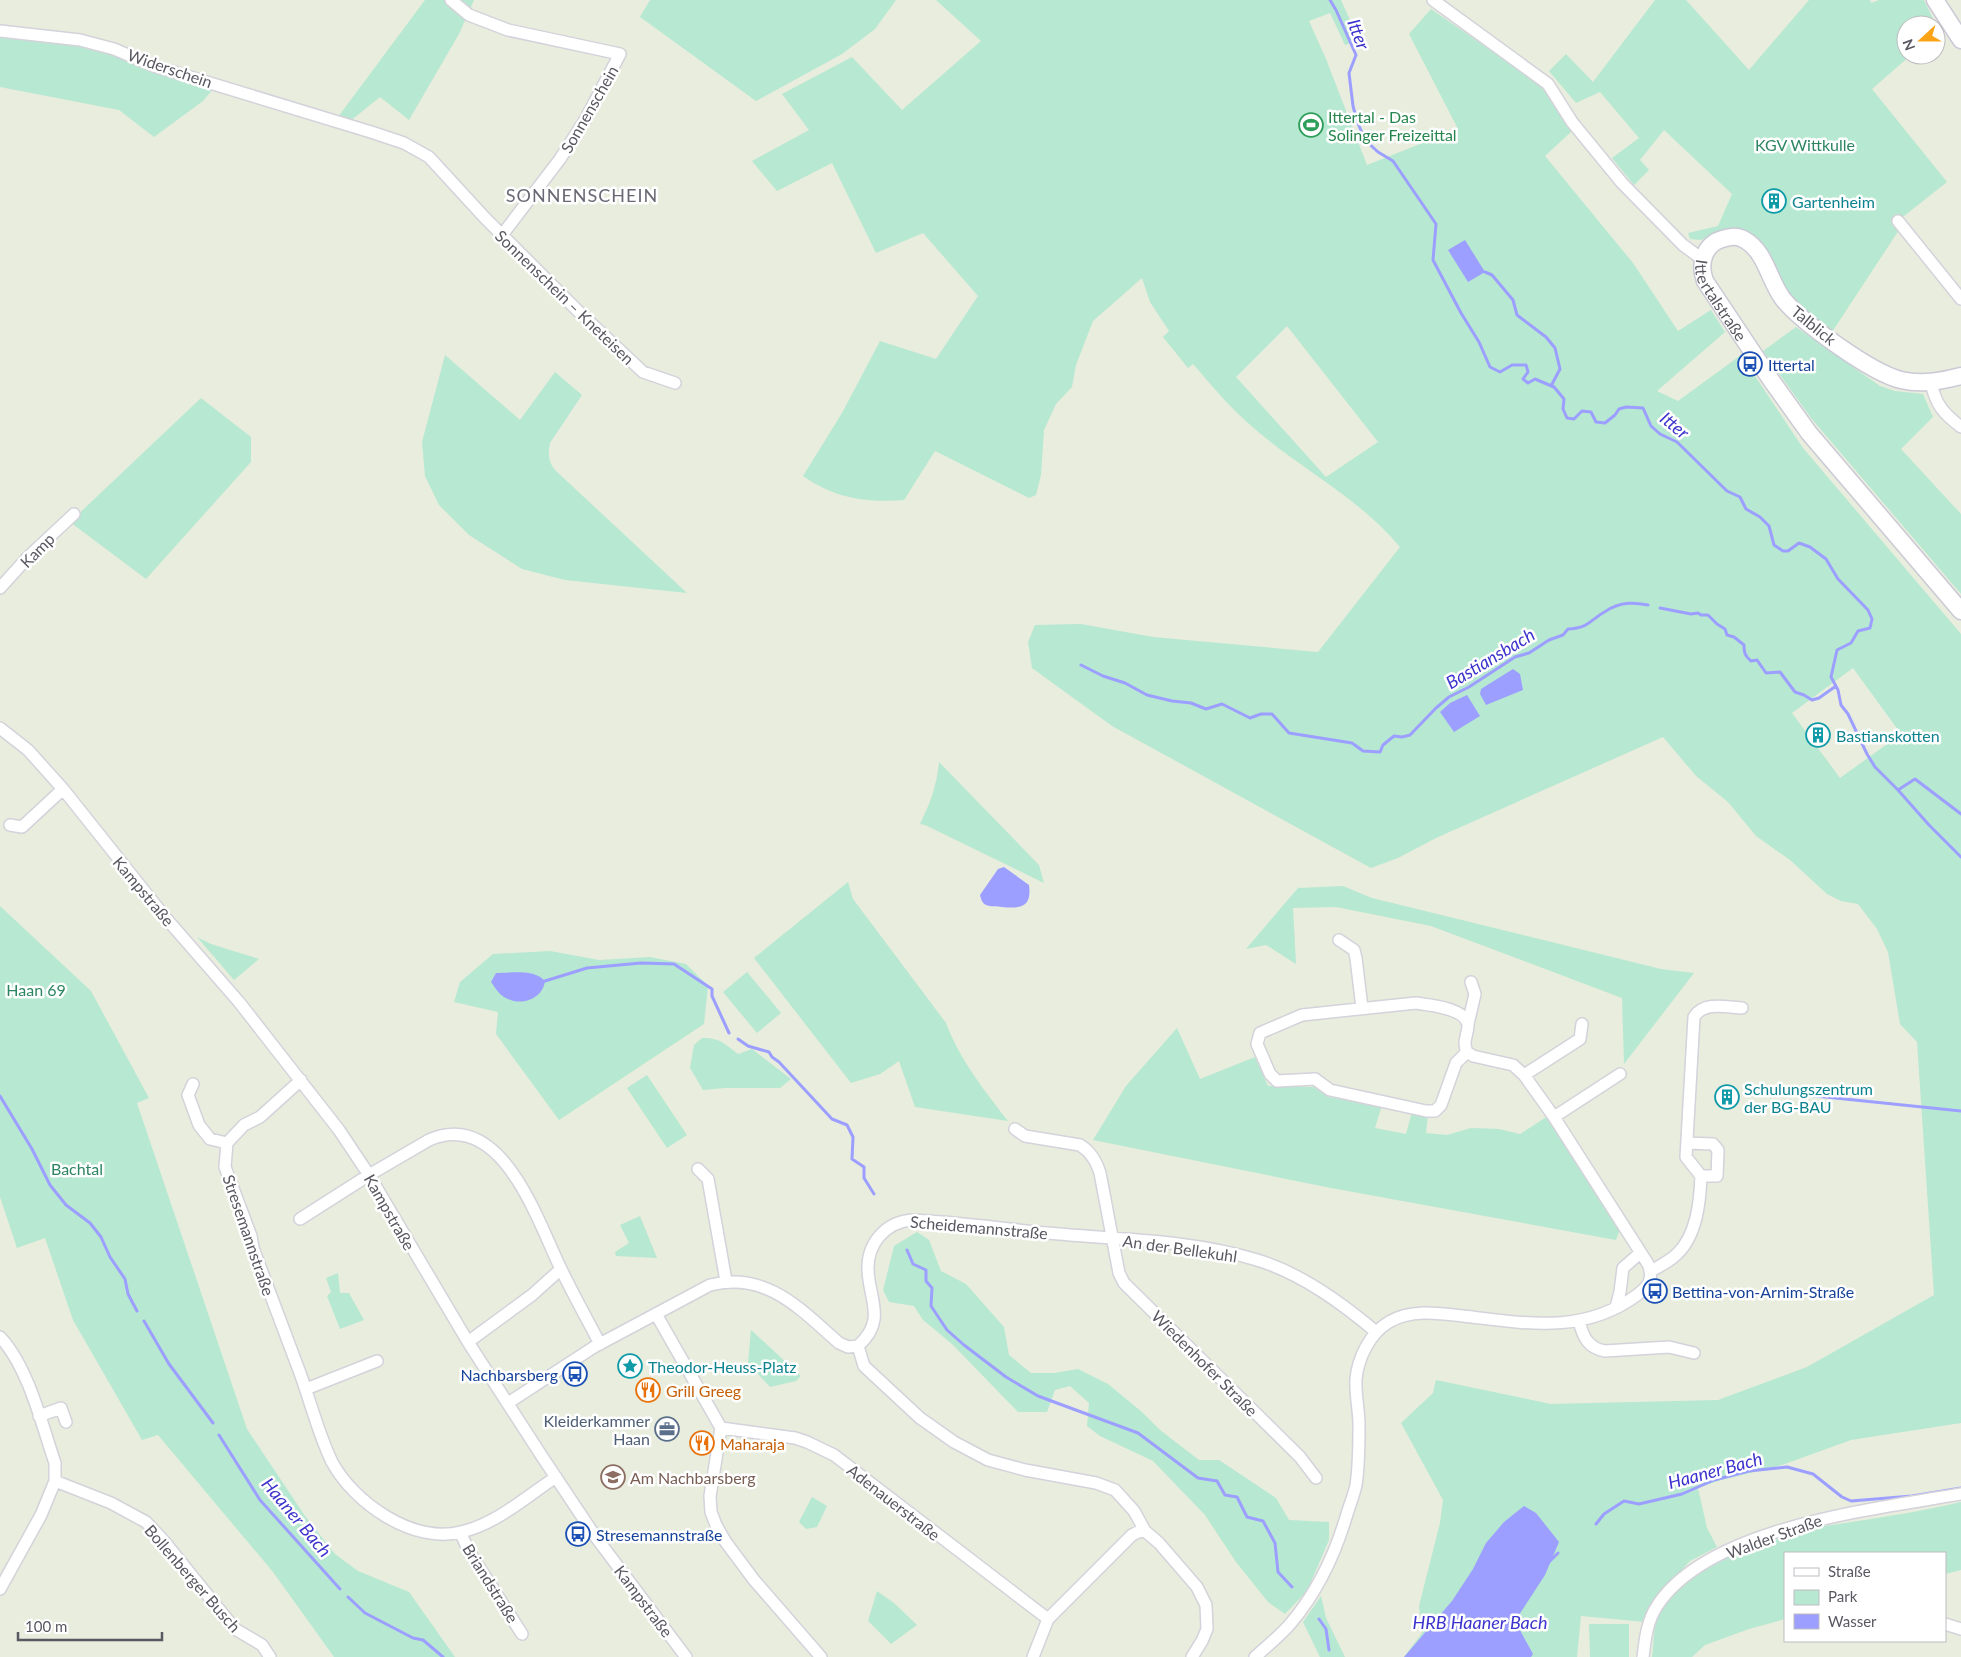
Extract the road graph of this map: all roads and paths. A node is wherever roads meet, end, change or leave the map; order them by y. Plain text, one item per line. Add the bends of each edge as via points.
1 (451, 0) edge
2 (1433, 0) edge
3 (1935, 0) edge
4 (0, 31) edge
5 (1961, 40) edge
6 (485, 218) joint
7 (1898, 221) dead end
8 (502, 235) junction
9 (1702, 259) junction
10 (1961, 299) edge
11 (1961, 376) edge
12 (676, 383) dead end
13 (1931, 383) junction
14 (1961, 427) edge
15 (74, 514) dead end
16 (0, 588) edge
17 (1961, 611) edge
18 (0, 728) edge
19 (63, 789) junction
20 (10, 825) dead end
21 (1339, 940) dead end
22 (1471, 982) dead end
23 (1362, 1008) junction
24 (1742, 1008) dead end
25 (1468, 1024) junction
26 (1582, 1024) dead end
27 (1467, 1052) junction
28 (1620, 1074) dead end
29 (1524, 1075) junction
30 (301, 1080) junction
31 (193, 1084) dead end
32 (1554, 1117) junction
33 (1015, 1129) dead end
34 (227, 1143) junction
35 (1687, 1143) junction
36 (698, 1169) dead end
37 (369, 1175) junction
38 (1701, 1176) junction
39 (300, 1219) dead end
40 (1112, 1239) junction
41 (1640, 1253) junction
42 (561, 1269) junction
43 (1651, 1272) junction
44 (726, 1281) junction
45 (1616, 1307) junction
46 (656, 1314) junction
47 (1579, 1321) junction
48 (1376, 1332) junction
49 (0, 1337) edge
50 (468, 1342) junction
51 (600, 1344) junction
52 (858, 1346) junction
53 (1694, 1353) dead end
54 (376, 1361) dead end
55 (306, 1389) junction
56 (508, 1403) junction
57 (39, 1416) junction
58 (66, 1422) dead end
59 (721, 1428) junction
60 (556, 1477) junction
61 (1316, 1478) dead end
62 (56, 1481) junction
63 (1961, 1494) edge
64 (1145, 1531) junction
65 (460, 1532) junction
66 (0, 1589) edge
67 (1048, 1620) junction
68 (1946, 1624) edge
69 (1961, 1629) edge
70 (522, 1634) dead end
71 (270, 1657) edge
72 (686, 1657) edge
73 (821, 1657) edge
74 (1033, 1657) edge
75 (1192, 1657) edge
76 (1255, 1657) edge
77 (1643, 1657) edge

1 - 8 street, Sonnenschein via 469,15 508,30 620,54 560,159
2 - 9 street, Ittertalstraße via 1548,84 1572,122 1622,183 1683,245
3 - 5 main road
4 - 6 street, Widerschein via 80,40 114,49 154,66 404,143 429,157
6 - 8 street, Sonnenschein – Kneteisen
7 - 10 street
8 - 12 street, Sonnenschein – Kneteisen via 643,372
9 - 13 main road, Talblick via 1718,240 1735,236 1744,239 1755,247 1783,299 1812,325 1875,370 1902,380
9 - 17 main road, Ittertalstraße via 1705,281 1771,380 1810,433
11 - 13 main road, Talblick
13 - 14 street via 1942,412
15 - 16 street, Kamp via 28,556
18 - 19 street, Kampstraße via 28,750
19 - 20 street via 22,827
19 - 30 street, Kampstraße
21 - 23 street via 1354,950
22 - 25 street via 1474,994
23 - 25 street via 1416,1002 1456,1011
23 - 27 street via 1302,1015 1260,1033 1257,1044 1270,1074 1277,1081 1315,1079 1330,1090 1435,1111 1441,1104 1456,1063
24 - 35 street via 1701,1008 1694,1017
25 - 27 street via 1464,1046
26 - 29 street via 1580,1039
27 - 29 street via 1513,1065
28 - 32 street
29 - 32 street
30 - 34 street via 260,1117 244,1125
30 - 37 street, Kampstraße
31 - 34 street via 188,1095 199,1125 210,1139
32 - 41 street
33 - 40 street, Wiedenhofer Straße via 1026,1136 1080,1145 1088,1150 1100,1173
34 - 55 street, Stresemannstraße via 226,1167
35 - 38 street via 1686,1157
35 - 38 street via 1712,1144 1718,1150 1717,1176
36 - 44 street via 708,1179
37 - 39 street
37 - 42 street via 438,1135 470,1136 500,1157 515,1178
37 - 50 street, Kampstraße
38 - 43 street via 1700,1198 1689,1240 1677,1254
40 - 48 street, An der Bellekuhl via 1217,1249 1259,1260 1324,1293
40 - 52 street, Scheidemannstraße via 922,1220 894,1224 872,1245 868,1270 874,1299 874,1322 866,1340
40 - 61 street, Wiedenhofer Straße via 1124,1282 1300,1457
41 - 43 street
41 - 45 street via 1623,1268
42 - 50 street via 532,1295
42 - 51 street
43 - 45 street via 1651,1281 1645,1289
44 - 46 street via 696,1292
44 - 52 street via 773,1290 791,1301 839,1343 848,1347
45 - 47 street
46 - 51 street
46 - 59 street
47 - 48 street via 1528,1324 1423,1313 1405,1315 1388,1322
47 - 53 street via 1584,1338 1597,1350 1669,1348
48 - 76 street via 1360,1359 1356,1485 1339,1538 1313,1594 1289,1625
49 - 57 street via 16,1357
50 - 56 street, Kampstraße
51 - 56 street
52 - 64 street via 864,1366 920,1418 954,1442 988,1460 1115,1490 1134,1511
54 - 55 street
55 - 65 street, Stresemannstraße via 320,1436 334,1464 353,1489 378,1512 404,1527 429,1533
56 - 60 street, Kampstraße
57 - 58 street via 61,1408
57 - 62 street via 55,1463
59 - 67 street, Adenauerstraße via 795,1438 834,1455
59 - 73 street via 710,1496 716,1525 754,1580
60 - 65 street, Stresemannstraße via 492,1520
60 - 72 street, Kampstraße via 595,1536
62 - 66 street
62 - 71 street, Bollenberger Busch via 146,1522 235,1629 262,1645
63 - 77 street, Walder Straße via 1826,1517 1778,1531 1705,1562 1682,1578 1657,1606 1648,1626
64 - 67 street via 1132,1535
64 - 75 street via 1197,1587 1206,1605 1207,1629
65 - 70 street, Briandstraße
67 - 74 street
68 - 69 street

